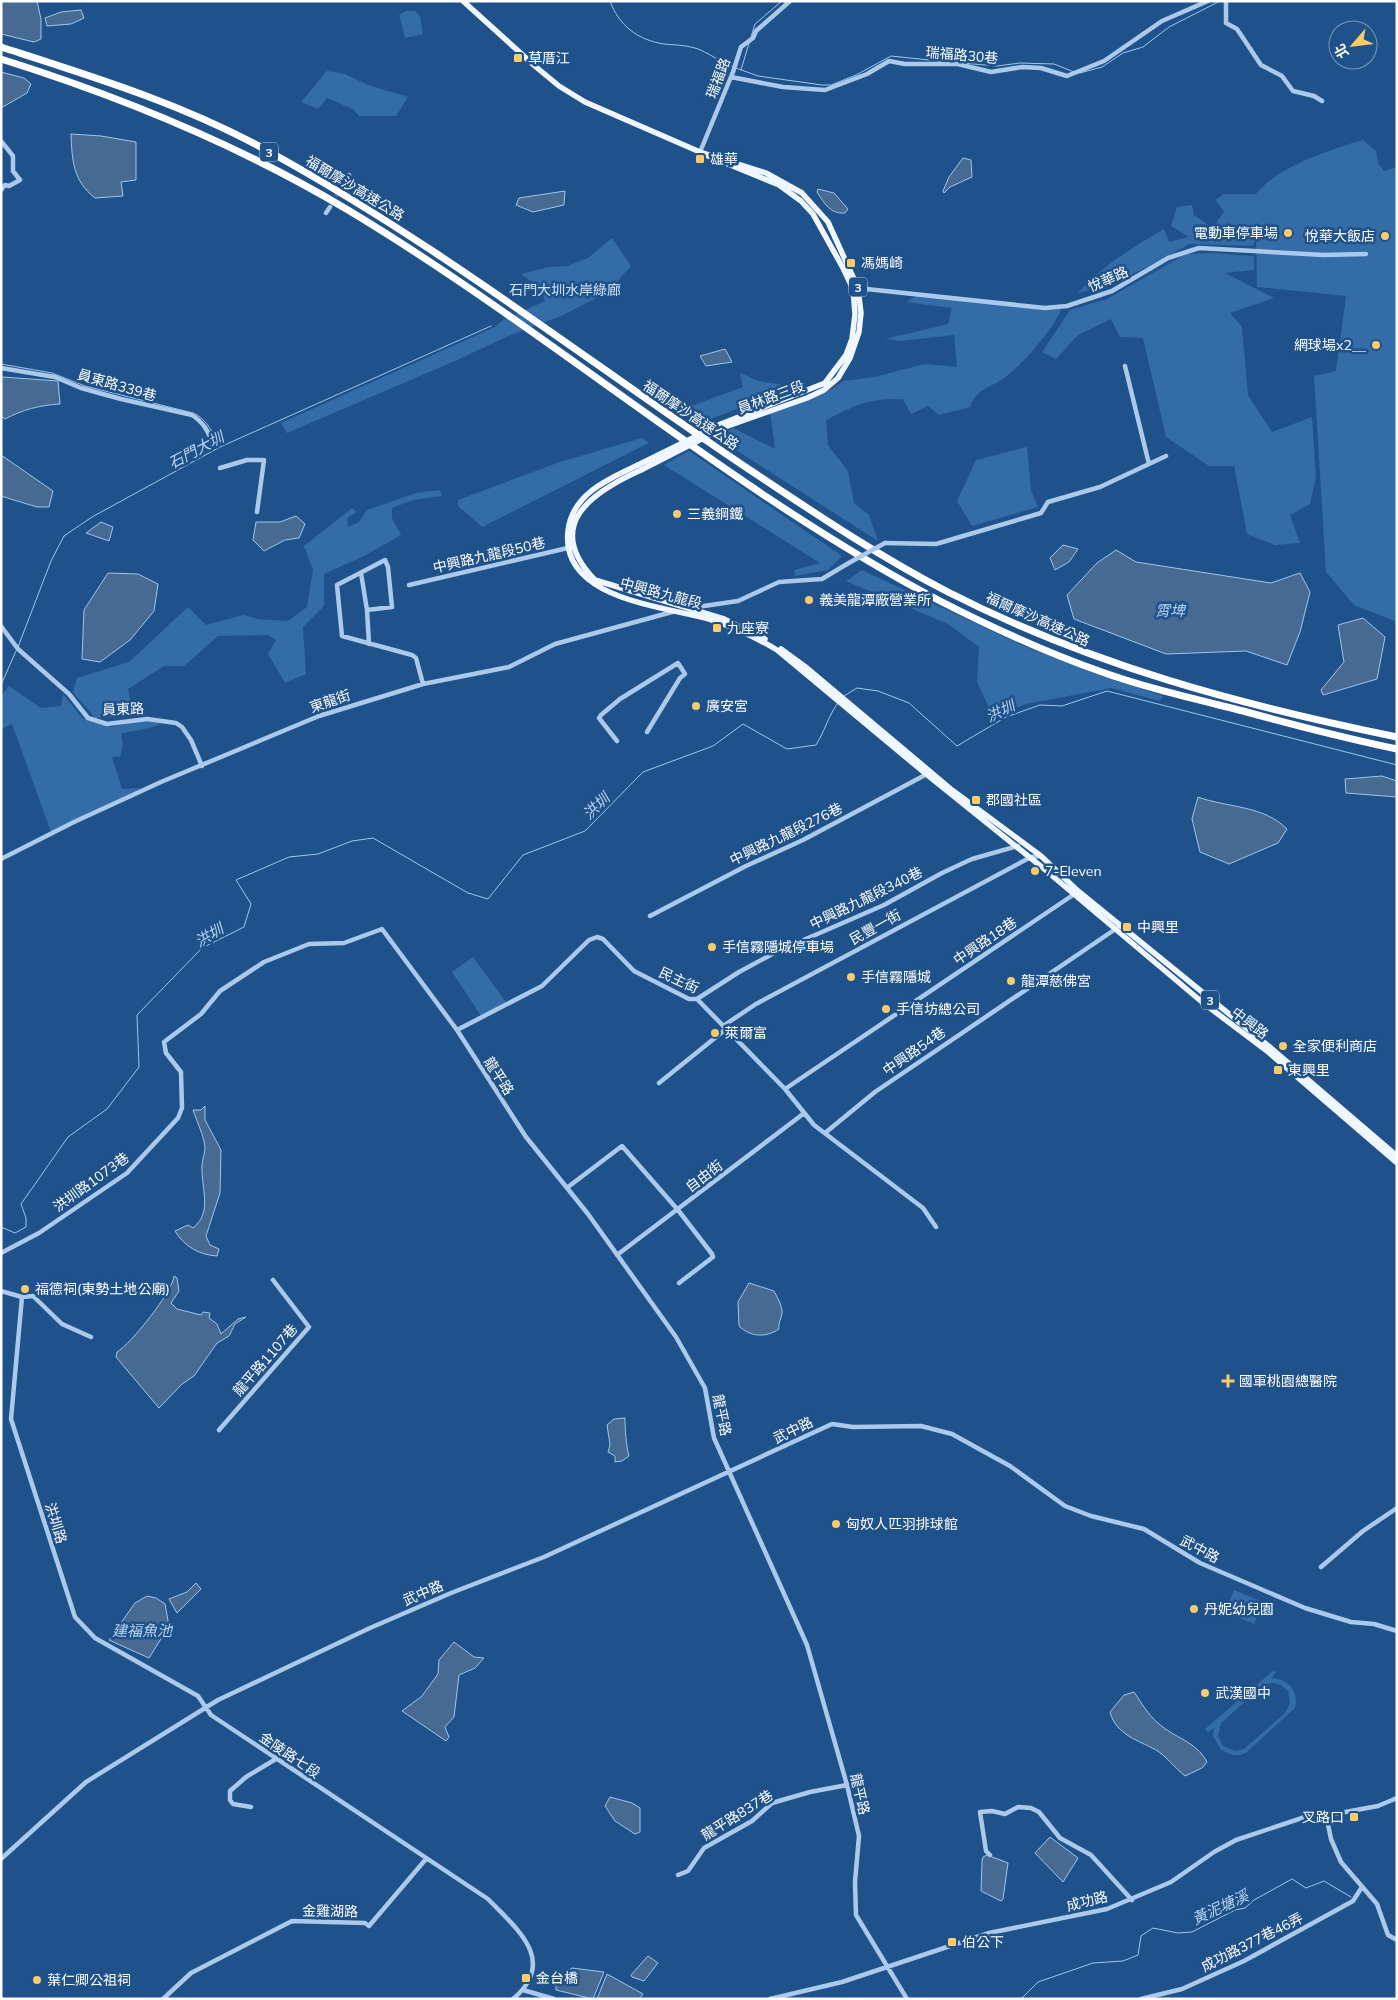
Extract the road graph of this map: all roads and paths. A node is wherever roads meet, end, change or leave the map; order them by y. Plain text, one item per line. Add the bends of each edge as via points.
1 (462, 1) edge
2 (790, 1) edge
3 (1208, 1) edge
4 (1226, 1) edge
5 (1, 48) edge
6 (1, 59) edge
7 (731, 77) junction
8 (1322, 101) dead end
9 (1, 141) edge
10 (700, 152) junction
11 (349, 175) dead end
12 (345, 182) tunnel mouth
13 (1, 190) edge
14 (330, 207) tunnel mouth
15 (326, 213) dead end
16 (1366, 254) dead end
17 (855, 288) junction
18 (1125, 366) dead end
19 (1, 368) edge
20 (213, 444) dead end
21 (1166, 456) dead end
22 (1149, 464) junction
23 (220, 468) dead end
24 (612, 480) joint
25 (257, 512) dead end
26 (571, 548) junction
27 (361, 573) junction
28 (409, 584) dead end
29 (367, 610) junction
30 (681, 610) junction
31 (1, 626) edge
32 (369, 644) junction
33 (423, 684) junction
34 (836, 697) junction
35 (647, 732) dead end
36 (1397, 737) edge
37 (617, 742) dead end
38 (1397, 749) edge
39 (202, 766) junction
40 (928, 773) junction
41 (1024, 843) junction
42 (1017, 847) junction
43 (1041, 856) junction
44 (1031, 857) junction
45 (1, 860) edge
46 (1073, 895) junction
47 (650, 916) dead end
48 (1117, 927) junction
49 (382, 929) joint
50 (697, 999) junction
51 (725, 1028) junction
52 (457, 1030) junction
53 (659, 1083) dead end
54 (785, 1089) junction
55 (803, 1114) junction
56 (825, 1133) junction
57 (1397, 1156) edge
58 (1397, 1163) edge
59 (568, 1188) junction
60 (678, 1210) junction
61 (936, 1227) dead end
62 (1, 1253) edge
63 (617, 1255) junction
64 (273, 1280) dead end
65 (679, 1283) dead end
66 (1, 1291) edge
67 (22, 1296) junction
68 (91, 1337) dead end
69 (219, 1430) dead end
70 (730, 1473) junction
71 (1397, 1508) edge
72 (1322, 1567) dead end
73 (1397, 1631) edge
74 (205, 1707) junction
75 (276, 1759) junction
76 (848, 1785) junction
77 (1397, 1798) edge
78 (251, 1807) dead end
79 (1326, 1815) junction
80 (990, 1855) dead end
81 (1, 1859) edge
82 (426, 1859) junction
83 (678, 1875) dead end
84 (1362, 1887) junction
85 (1132, 1900) junction
86 (1397, 1940) edge
87 (888, 1966) junction
88 (524, 1990) junction
89 (163, 1999) edge
90 (513, 1999) edge
91 (554, 1999) edge
92 (770, 1999) edge
93 (907, 1999) edge
94 (1141, 1999) edge

1 - 10 main road, 員林路三段 / 3 via 536,67 578,98
2 - 7 street, 瑞福路 via 741,47
3 - 7 street, 瑞福路30巷 via 1162,21 1104,61 1068,76 1041,68 1022,67 991,72 958,64 905,64 889,60 867,74 825,90 783,87
4 - 8 street via 1226,23 1237,28 1260,65 1282,76 1293,91
5 - 36 highway, 福爾摩沙高速公路 / 3 via 167,104 263,148 374,212 668,416 846,533 945,590 1029,632 1178,685
6 - 38 highway, 福爾摩沙高速公路 / 3 via 163,116 260,161 349,211 436,266 783,507 884,570 943,602 1099,671 1348,739
7 - 10 street, 瑞福路
9 - 13 street via 13,156 13,171 20,180
10 - 17 main road, 員林路三段 / 3 via 766,173 802,193 828,222
11 - 12 street
14 - 15 street
16 - 17 street, 悅華路 via 1324,255 1199,248 1168,258 1112,291 1067,306 1045,308
17 - 24 main road, 員林路三段 / 3, bridge via 860,332 838,378 824,390 723,426
18 - 22 street
19 - 20 street, 員東路339巷 via 55,377 97,392 192,416 200,420
21 - 22 street
22 - 30 street, 東龍街, bridge via 1100,487 1048,502 1041,513 936,544 885,543 822,579 779,582 738,601
23 - 25 street via 247,460 264,460
24 - 26 main road, 中興路九龍段 / 3 via 580,513 571,531
26 - 28 street, 中興路九龍段50巷
26 - 30 main road, 中興路九龍段 / 3 via 595,580
26 - 30 main road, 中興路九龍段 / 3 via 578,570 591,583 605,590
27 - 29 street
27 - 29 street via 385,560 388,567 392,607
27 - 32 street via 337,585 342,636
29 - 32 street
30 - 33 street, 東龍街 via 555,644 509,666
30 - 34 main road, 中興路九龍段 / 3 via 712,620 777,650
30 - 34 main road, 中興路九龍段 / 3 via 724,619 750,630 807,668
31 - 39 street, 員東路 via 18,650 69,694 81,711 94,721 107,724 147,719 176,723 191,740
32 - 33 street via 412,654
33 - 39 street, 東龍街 via 319,716
34 - 40 main road, 3
35 - 37 street via 685,674 678,663 600,715
39 - 45 street, 東龍街 via 90,814
40 - 41 main road, 3
40 - 42 main road, 3
40 - 47 street, 中興路九龍段276巷
41 - 42 street, 中興路九龍段340巷
41 - 43 main road, 中興路 / 3
42 - 44 main road, 中興路 / 3
42 - 50 street, 中興路九龍段340巷 via 972,859 942,873 884,905 776,952
43 - 44 street, 民豐一街
43 - 48 main road, 中興路 / 3
44 - 46 main road, 中興路 / 3
44 - 51 street, 民豐一街 via 756,1004 732,1018
46 - 48 main road, 中興路 / 3
46 - 54 street, 中興路18巷
48 - 56 street, 中興路54巷 via 875,1092
48 - 57 main road, 中興路 / 3 via 1271,1048
48 - 58 main road, 中興路 / 3
49 - 52 street, 龍平路
49 - 62 street, 洪圳路1073巷 via 344,943 309,944 278,955 220,991 201,1014 164,1042 166,1053 180,1072 182,1108 178,1118 127,1173 39,1233
50 - 51 street, 民主街
50 - 52 street, 民主街 via 689,999 634,971 603,939 597,937 589,940 542,986
51 - 53 street, 民豐一街
51 - 54 street, 民主街
52 - 59 street, 龍平路 via 526,1137
54 - 55 street, 民主街
55 - 56 street, 民主街
55 - 60 street, 自由街
56 - 61 street, 民主街 via 923,1208
59 - 60 street via 622,1146
59 - 63 street, 龍平路
60 - 63 street, 自由街
60 - 65 street via 713,1257
63 - 70 street, 龍平路 via 676,1337 705,1388 714,1438
64 - 69 street, 龍平路1107巷 via 309,1327
66 - 67 street
67 - 68 street via 33,1296 62,1324
67 - 74 street, 洪圳路 via 11,1419 75,1618 95,1638 198,1696
70 - 73 street, 武中路 via 832,1424 853,1428 920,1426 963,1439 1010,1466 1065,1506 1144,1529 1200,1563 1306,1608
70 - 74 street, 武中路 via 544,1557 370,1628
70 - 76 street, 龍平路 via 807,1644
71 - 72 street via 1363,1531
74 - 75 street, 金陵路七段 via 211,1715
74 - 81 street via 86,1782
75 - 78 street via 230,1791 233,1804
75 - 82 street, 金陵路七段
76 - 83 street, 龍平路837巷 via 772,1803 752,1821 704,1848 688,1872
76 - 87 street, 龍平路 via 859,1836 854,1882 856,1915
77 - 79 street, 成功路 via 1378,1806
79 - 84 street via 1331,1839 1341,1862
79 - 85 street, 成功路 via 1304,1817 1236,1840 1171,1882
80 - 85 street via 986,1851 980,1812 1005,1814 1018,1807 1031,1808 1060,1838 1091,1855
82 - 88 street, 金陵路七段 via 488,1900 527,1943 534,1967
82 - 89 street, 金雞湖路 via 369,1926 365,1923 292,1921 191,1973
84 - 86 street via 1376,1904 1388,1935
84 - 94 street, 成功路377巷46弄 via 1354,1901 1244,1961 1182,1989
85 - 87 street, 成功路 via 1078,1917 988,1933
87 - 92 street, 成功路 via 842,1982
87 - 93 street, 龍平路
88 - 90 street
88 - 91 street

